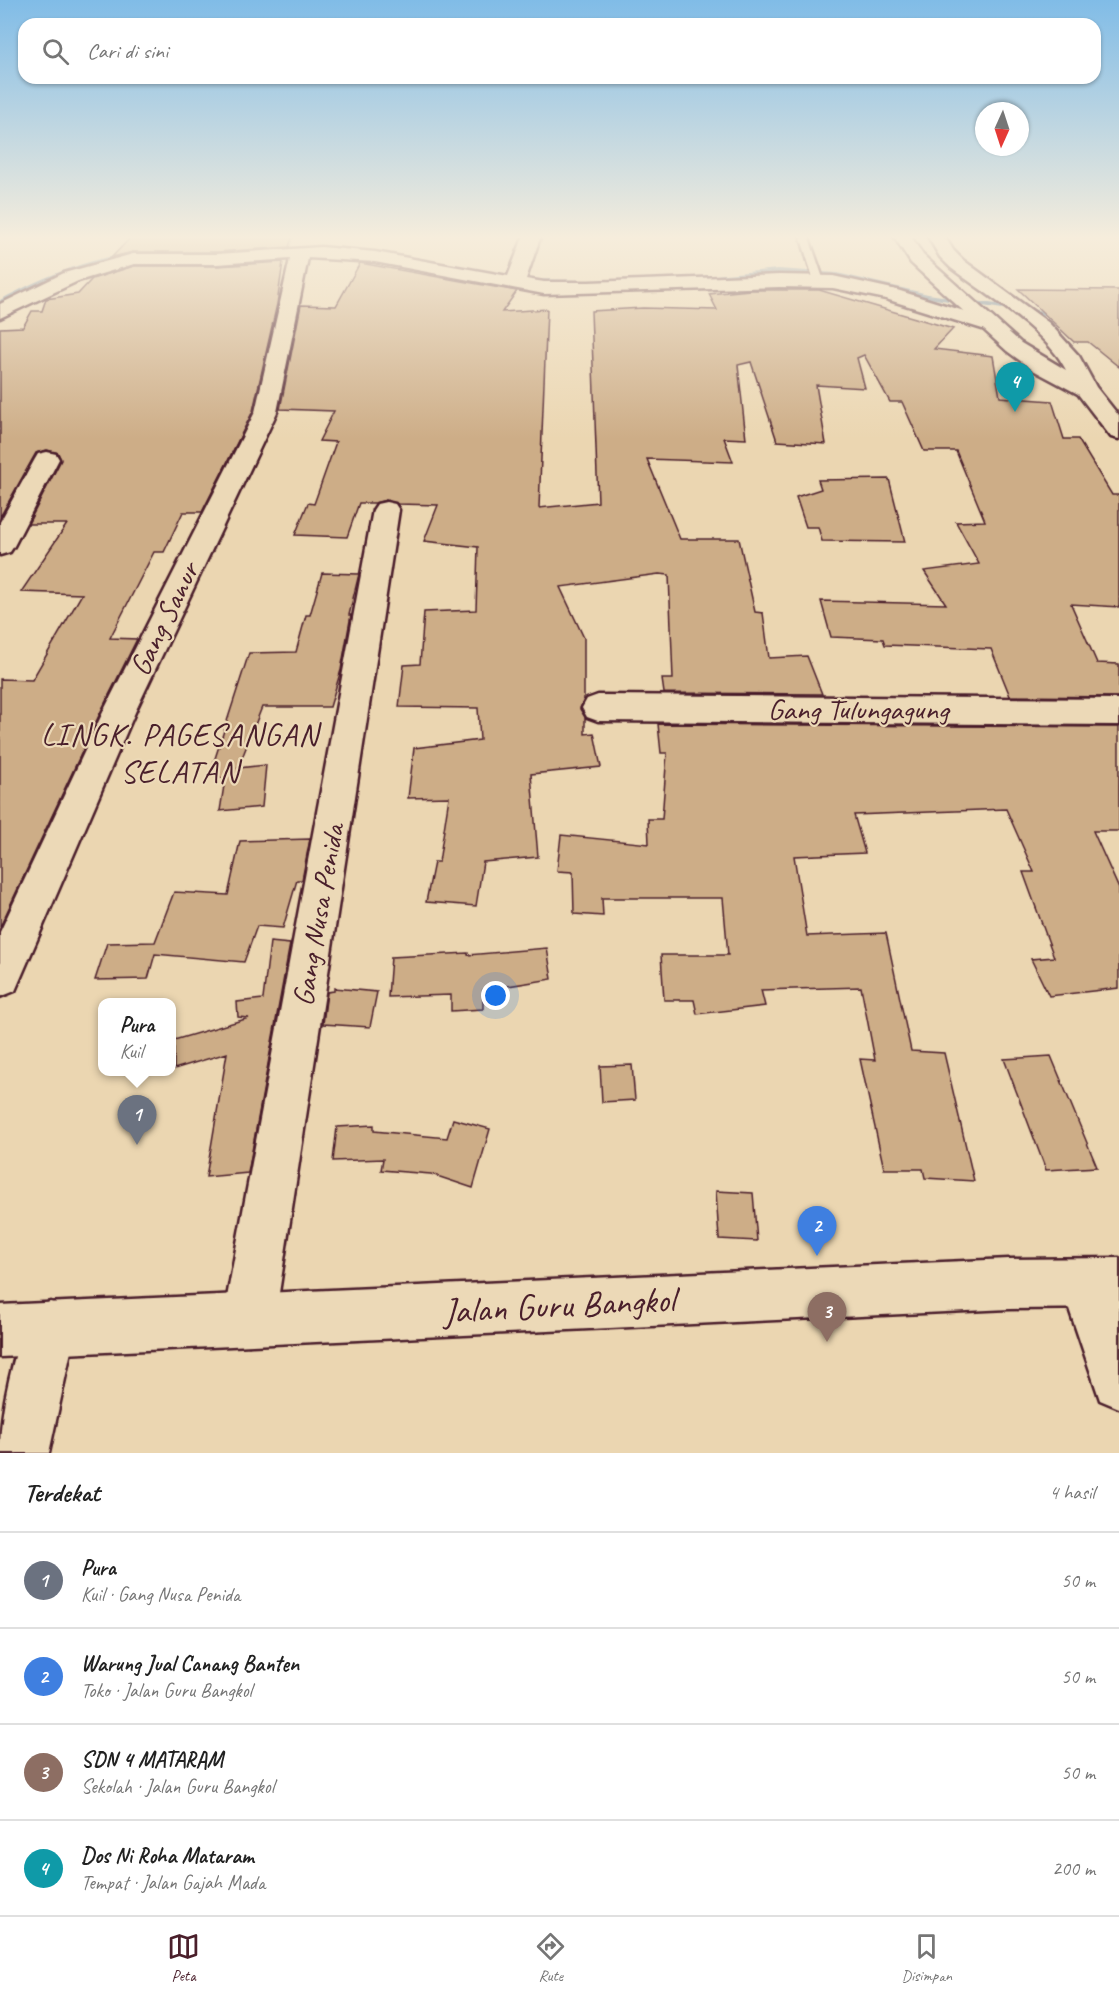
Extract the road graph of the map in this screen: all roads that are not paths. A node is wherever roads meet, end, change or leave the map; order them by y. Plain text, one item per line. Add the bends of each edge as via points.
1 (19, 303) edge
2 (290, 303) edge
3 (916, 303) edge
4 (964, 303) edge
5 (1009, 303) edge
6 (0, 312) edge
7 (989, 326) junction
8 (1086, 389) junction
9 (1119, 432) edge
10 (47, 459) dead end
11 (386, 510) dead end
12 (0, 546) edge
13 (598, 708) dead end
14 (1119, 711) edge
15 (0, 977) edge
16 (1102, 1284) edge
17 (249, 1319) junction
18 (25, 1330) edge
19 (1119, 1381) edge
20 (21, 1453) edge

1 - 6 street
2 - 15 street, Gang Sanur via 266,412 120,710
3 - 7 street
4 - 7 street
5 - 8 street via 1042,327 1072,360
7 - 8 street via 1041,365
8 - 9 street
10 - 12 street
11 - 17 street, Gang Nusa Penida
13 - 14 street, Gang Tulungagung
16 - 17 street, Jalan Guru Bangkol via 1009,1284
16 - 19 street
17 - 18 street, Jalan Guru Bangkol
18 - 20 street

